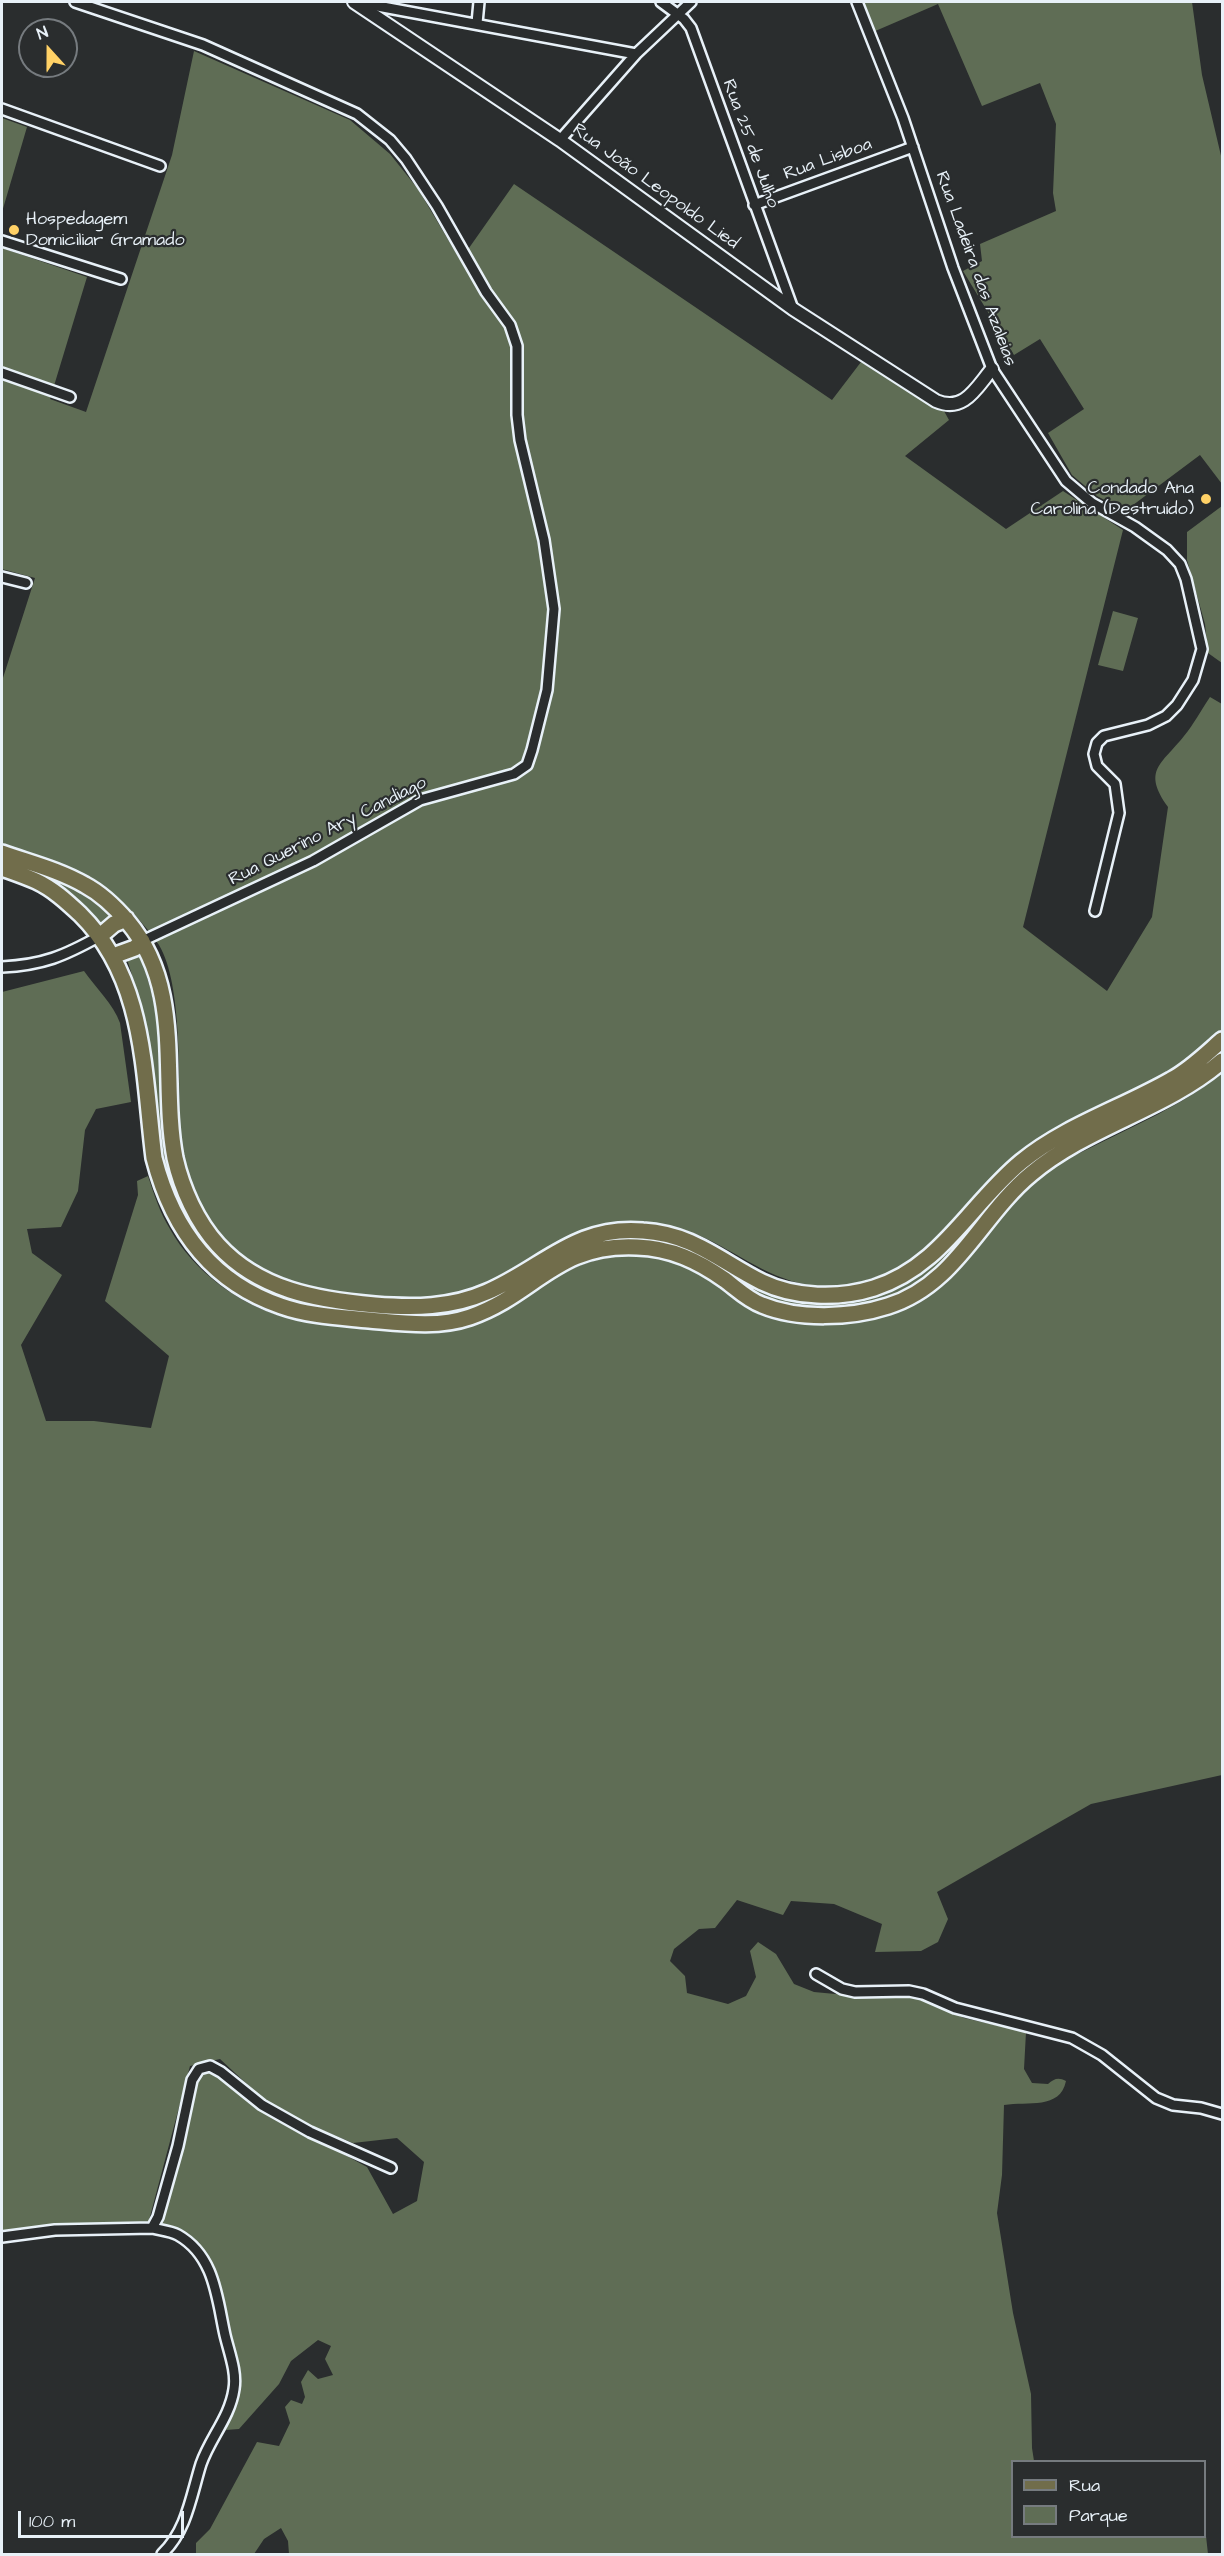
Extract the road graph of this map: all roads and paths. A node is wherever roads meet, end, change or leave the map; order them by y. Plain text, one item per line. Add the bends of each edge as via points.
1 (75, 2) edge
2 (355, 2) edge
3 (479, 2) edge
4 (661, 2) edge
5 (691, 2) edge
6 (857, 2) edge
7 (678, 15) junction
8 (477, 23) junction
9 (636, 54) junction
10 (2, 110) edge
11 (560, 140) junction
12 (913, 147) junction
13 (160, 166) dead end
14 (754, 205) junction
15 (2, 240) edge
16 (121, 279) dead end
17 (793, 309) junction
18 (992, 369) junction
19 (2, 373) edge
20 (70, 397) dead end
21 (2, 577) edge
22 (27, 583) dead end
23 (2, 853) edge
24 (2, 868) edge
25 (1095, 911) dead end
26 (126, 919) junction
27 (100, 936) junction
28 (142, 941) junction
29 (113, 956) junction
30 (2, 967) edge
31 (1222, 1040) edge
32 (1222, 1061) edge
33 (816, 1974) dead end
34 (1222, 2114) edge
35 (391, 2168) dead end
36 (152, 2228) junction
37 (2, 2237) edge
38 (162, 2554) edge

1 - 28 street, Rua Querino Ary Candiago via 203,45 357,114 390,140 406,159 510,326 517,346 520,440 544,540 554,609 547,690 527,765 514,774 420,800 313,861
2 - 8 street
2 - 11 street, Rua João Leopoldo Lied
3 - 8 street
4 - 7 street, Rua 25 de Julho
5 - 7 street
6 - 12 street, Rua Ladeira das Azaleias
7 - 9 street
7 - 14 street, Rua 25 de Julho via 691,28
8 - 9 street
9 - 11 street
10 - 13 street
11 - 17 street, Rua João Leopoldo Lied
12 - 14 street, Rua Lisboa
12 - 18 street, Rua Ladeira das Azaleias
14 - 17 street, Rua 25 de Julho
15 - 16 street
17 - 18 street, Rua João Leopoldo Lied via 948,406 968,398
18 - 25 street, Rua Ladeira das Azaleias via 1066,481 1092,503 1167,550 1179,564 1200,634 1199,667 1172,711 1148,725 1104,736 1096,742 1097,765 1115,784 1119,813
19 - 20 street
21 - 22 street
23 - 26 main road via 85,885
24 - 27 main road via 36,881 64,899
26 - 27 main road
26 - 28 main road
27 - 29 main road
27 - 30 street via 58,958
28 - 29 main road via 135,948
28 - 31 main road via 153,961 164,1001 176,1158 197,1216 220,1247 262,1278 295,1293 335,1302 426,1306 460,1302 490,1291 566,1246 615,1231 640,1230 685,1239 756,1279 784,1290 828,1295 876,1287 912,1271 933,1256 993,1189 1034,1153 1175,1079
29 - 32 main road via 136,1018 157,1168 166,1199 185,1233 213,1266 249,1292 312,1313 379,1321 426,1324 468,1318 503,1302 572,1257 626,1246 693,1259 749,1298 775,1309 846,1314 888,1306 909,1298 944,1273 1017,1185 1040,1167 1071,1147 1181,1092
33 - 34 street via 842,1989 909,1991 955,2008 1072,2038 1102,2055 1156,2098
35 - 36 street via 310,2132 262,2105 210,2066 200,2069 192,2080 178,2146
36 - 37 street via 55,2230
36 - 38 street via 178,2235 212,2273 235,2387 227,2414 206,2448 183,2525

